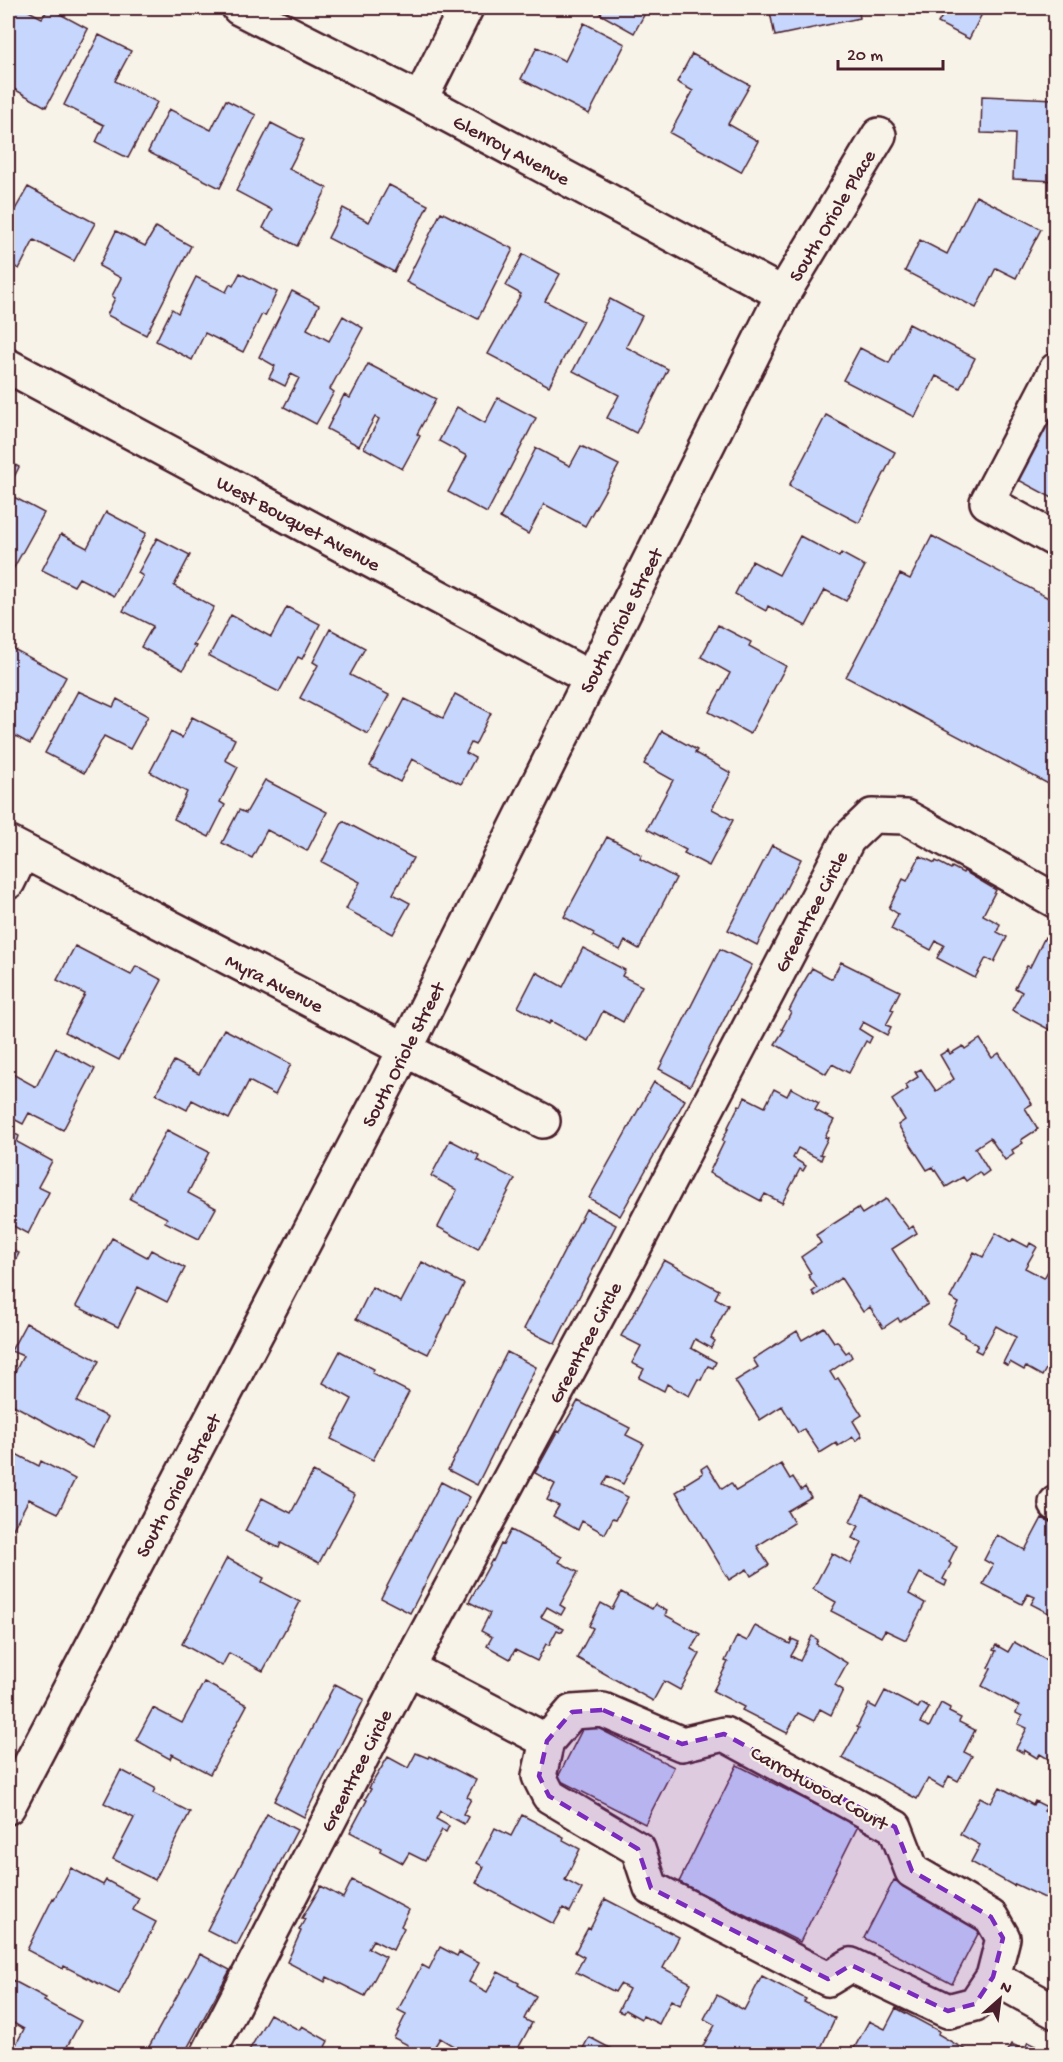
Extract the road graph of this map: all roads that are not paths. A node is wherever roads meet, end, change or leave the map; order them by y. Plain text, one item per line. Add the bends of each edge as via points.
1 (239, 8) edge
2 (466, 8) edge
3 (420, 100) junction
4 (879, 135) dead end
5 (783, 294) junction
6 (8, 366) edge
7 (1056, 370) edge
8 (1056, 540) edge
9 (590, 678) junction
10 (15, 847) edge
11 (8, 882) edge
12 (1056, 901) edge
13 (405, 1050) junction
14 (543, 1121) dead end
15 (408, 1668) junction
16 (547, 1741) junction
17 (8, 1807) edge
18 (993, 1977) junction
19 (1056, 2012) edge
20 (208, 2055) edge

1 - 3 street, Glenroy Avenue
2 - 3 street
3 - 5 street, Glenroy Avenue
4 - 5 street, South Oriole Place
5 - 9 street, South Oriole Street
6 - 9 street, West Bouquet Avenue
7 - 8 street via 987,502
9 - 13 street, South Oriole Street
10 - 11 street
10 - 13 street, Myra Avenue
12 - 15 street, Greentree Circle via 906,818 872,816 848,839
13 - 14 street, Myra Avenue
13 - 17 street, South Oriole Street
15 - 16 street
15 - 20 street, Greentree Circle
16 - 18 street, Carrotwood Court via 572,1712 603,1710 682,1744 724,1734 895,1827 912,1871 991,1917 1003,1938
16 - 18 street, Carrotwood Court via 539,1776 549,1796 638,1849 651,1888 828,1979 850,1965 948,2011 975,2004
18 - 19 street

